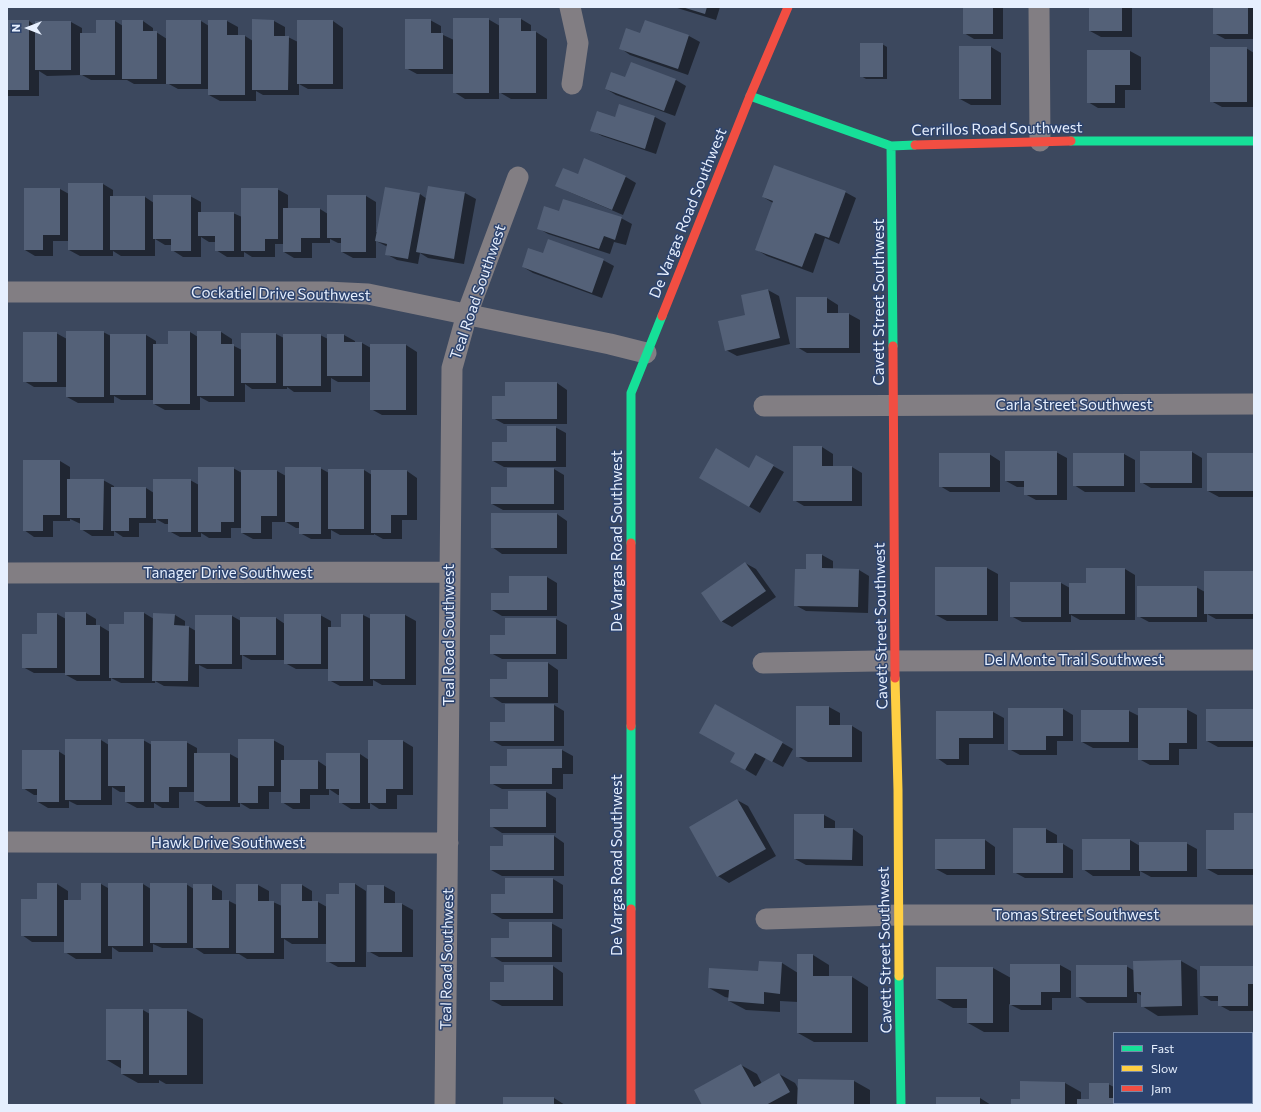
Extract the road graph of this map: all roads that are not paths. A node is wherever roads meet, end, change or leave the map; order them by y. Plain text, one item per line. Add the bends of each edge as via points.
1 (570, 7) edge
2 (788, 7) edge
3 (1039, 7) edge
4 (572, 84) dead end
5 (750, 96) junction
6 (1254, 141) edge
7 (1040, 142) junction
8 (891, 146) junction
9 (518, 177) dead end
10 (7, 292) edge
11 (467, 314) junction
12 (646, 353) junction
13 (1254, 404) edge
14 (764, 406) dead end
15 (894, 406) junction
16 (449, 572) junction
17 (7, 573) edge
18 (1254, 660) edge
19 (895, 661) junction
20 (763, 663) dead end
21 (7, 842) edge
22 (448, 843) junction
23 (898, 915) junction
24 (1254, 915) edge
25 (766, 919) dead end
26 (445, 1105) edge
27 (631, 1105) edge
28 (901, 1105) edge

1 - 4 street via 578,43
2 - 5 street, De Vargas Road Southwest
3 - 7 street
5 - 8 street, Cerrillos Road Southwest
5 - 12 street, De Vargas Road Southwest
6 - 7 street, Cerrillos Road Southwest
7 - 8 street, Cerrillos Road Southwest
8 - 15 street, Cavett Street Southwest
9 - 11 street, Teal Road Southwest
10 - 11 street, Cockatiel Drive Southwest via 368,294
11 - 12 street, Cockatiel Drive Southwest
11 - 16 street, Teal Road Southwest via 452,368
12 - 27 street, De Vargas Road Southwest via 631,393
13 - 15 street, Carla Street Southwest
14 - 15 street, Carla Street Southwest
15 - 19 street, Cavett Street Southwest
16 - 17 street, Tanager Drive Southwest
16 - 22 street, Teal Road Southwest
18 - 19 street, Del Monte Trail Southwest
19 - 20 street, Del Monte Trail Southwest
19 - 23 street, Cavett Street Southwest
21 - 22 street, Hawk Drive Southwest
22 - 26 street, Teal Road Southwest
23 - 24 street, Tomas Street Southwest
23 - 25 street, Tomas Street Southwest
23 - 28 street, Cavett Street Southwest

